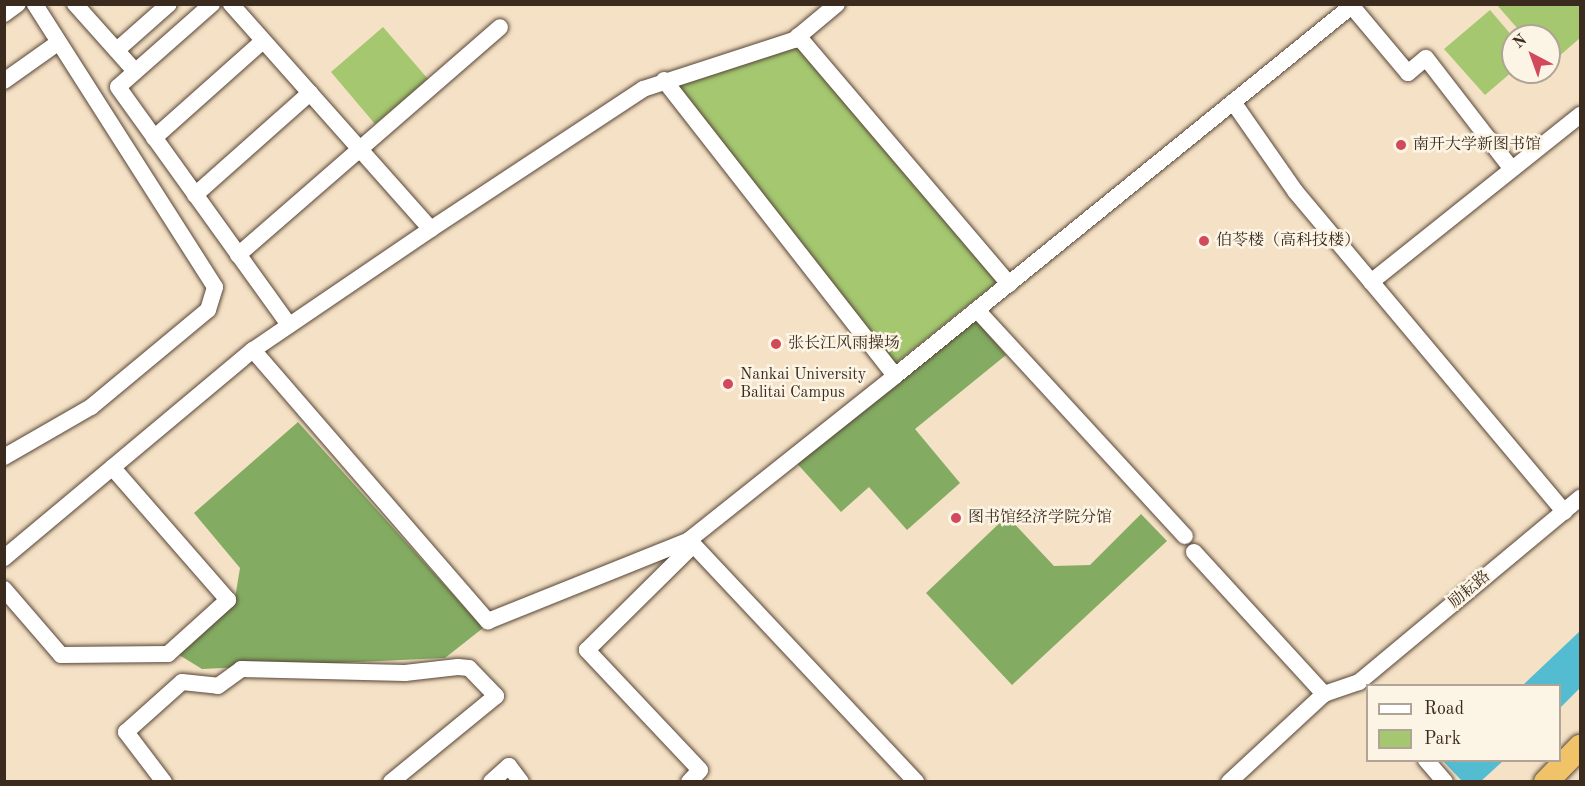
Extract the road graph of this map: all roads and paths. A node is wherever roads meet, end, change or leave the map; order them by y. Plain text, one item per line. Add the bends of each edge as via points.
1 (18, 4) edge
2 (35, 4) edge
3 (75, 4) edge
4 (169, 4) edge
5 (212, 4) edge
6 (231, 4) edge
7 (837, 4) edge
8 (1352, 5) edge
9 (4, 14) edge
10 (500, 27) dead end
11 (798, 36) junction
12 (263, 41) junction
13 (59, 42) junction
14 (117, 50) junction
15 (135, 71) junction
16 (664, 80) junction
17 (4, 81) edge
18 (310, 93) junction
19 (1233, 102) junction
20 (1581, 115) edge
21 (154, 138) junction
22 (359, 148) junction
23 (1511, 168) junction
24 (195, 195) junction
25 (431, 229) junction
26 (238, 255) junction
27 (1371, 282) junction
28 (1009, 284) junction
29 (977, 310) junction
30 (289, 325) junction
31 (253, 350) junction
32 (895, 376) junction
33 (4, 457) edge
34 (112, 467) junction
35 (1581, 498) edge
36 (1564, 512) junction
37 (1185, 536) dead end
38 (691, 542) junction
39 (1194, 552) dead end
40 (4, 558) edge
41 (4, 589) edge
42 (1366, 684) edge
43 (1364, 686) edge
44 (1324, 694) junction
45 (1581, 747) edge
46 (1427, 762) edge
47 (164, 782) edge
48 (391, 782) edge
49 (490, 782) edge
50 (521, 782) edge
51 (689, 782) edge
52 (916, 782) edge
53 (1228, 782) edge
54 (1445, 782) edge
55 (1546, 782) edge

1 - 9 street
2 - 13 street
3 - 14 street
4 - 14 street
5 - 15 street
6 - 12 street
7 - 11 street
8 - 19 street
8 - 23 street via 1408,73 1426,58
10 - 22 street
11 - 16 street
11 - 28 street
12 - 18 street
12 - 21 street
13 - 17 street
13 - 33 street via 215,286 208,310 91,407
14 - 15 street
15 - 21 street via 117,87
16 - 25 street via 643,89
16 - 32 street
18 - 22 street
18 - 24 street
19 - 27 street via 1295,191
19 - 28 street
20 - 23 street
21 - 24 street
22 - 25 street
22 - 26 street
23 - 27 street
24 - 26 street
25 - 30 street
26 - 30 street
27 - 36 street
28 - 29 street
29 - 32 street
29 - 37 street
30 - 31 street
31 - 34 street
31 - 38 street via 489,621
32 - 38 street
34 - 40 street
34 - 41 street via 228,600 168,654 61,655
35 - 36 street, 励耘路
36 - 42 street, 励耘路
38 - 51 street via 587,650 700,770
38 - 52 street
39 - 44 street
43 - 44 street
44 - 53 street
45 - 55 highway
46 - 54 street
47 - 48 street via 126,732 182,682 218,686 241,669 405,673 469,668 496,696
49 - 50 street via 509,766

